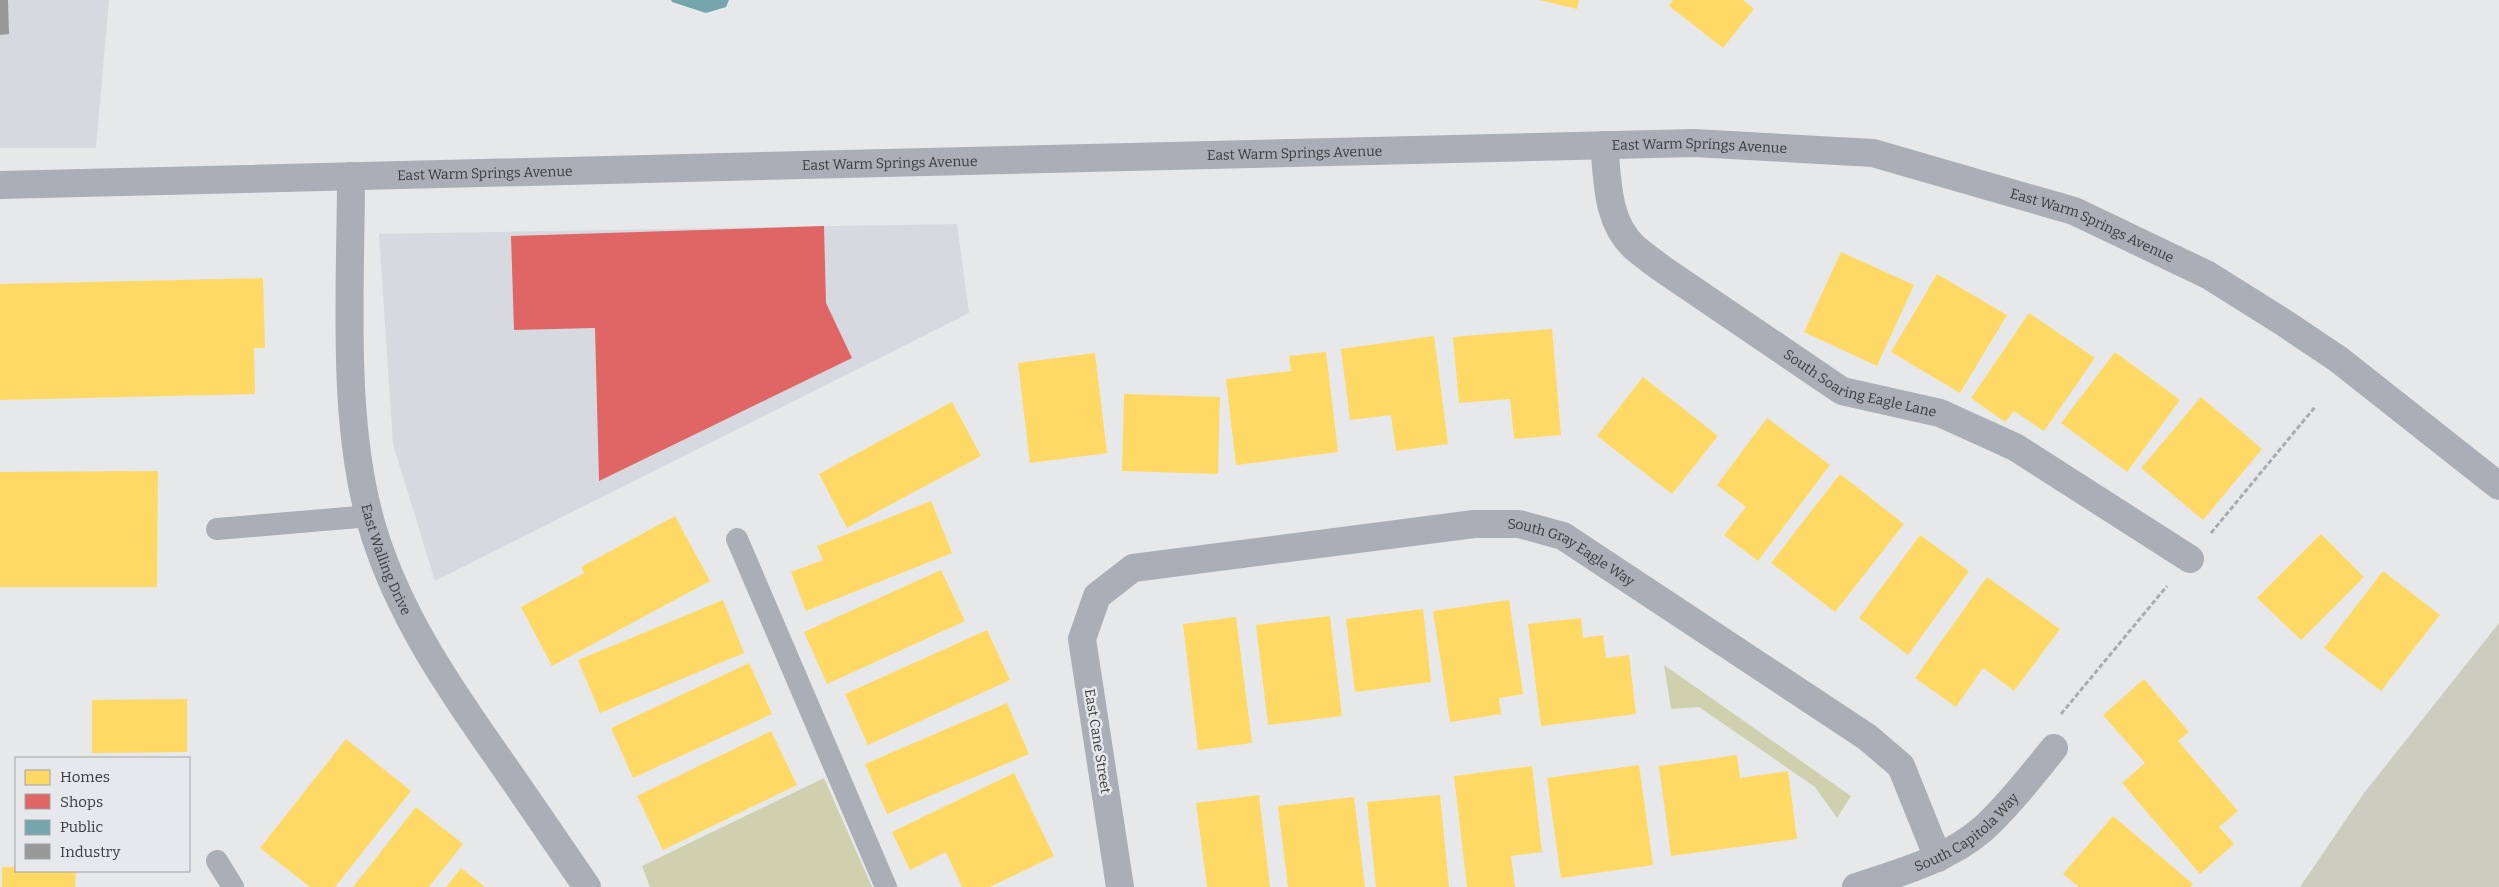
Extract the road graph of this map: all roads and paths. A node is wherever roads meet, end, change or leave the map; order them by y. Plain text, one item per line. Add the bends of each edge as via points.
1 (1604, 145) junction
2 (351, 176) junction
3 (0, 185) edge
4 (2499, 486) edge
5 (370, 516) junction
6 (217, 529) dead end
7 (738, 539) dead end
8 (2190, 559) dead end
9 (1097, 596) joint
10 (2054, 748) dead end
11 (1938, 858) junction
12 (217, 861) dead end
13 (234, 887) edge
14 (587, 887) edge
15 (886, 887) edge
16 (1120, 887) edge
17 (1856, 887) edge

1 - 2 street, East Warm Springs Avenue
1 - 4 street, East Warm Springs Avenue via 1694,143 1873,153 2074,211 2208,275 2286,324 2338,359
1 - 8 street, South Soaring Eagle Lane via 1611,211 1620,231 1661,268 1842,391 1940,414 2015,447
2 - 3 street, East Warm Springs Avenue
2 - 5 street, East Walling Drive via 351,395 362,483
5 - 6 lane
5 - 14 street, East Walling Drive via 396,593 425,650
7 - 15 lane
9 - 11 street, South Gray Eagle Way via 1133,568 1163,564 1474,524 1519,524 1562,536 1867,737 1901,766
9 - 16 street, East Cane Street via 1082,639
10 - 11 street, South Capitola Way via 1983,829
11 - 17 street, South Capitola Way
12 - 13 lane

